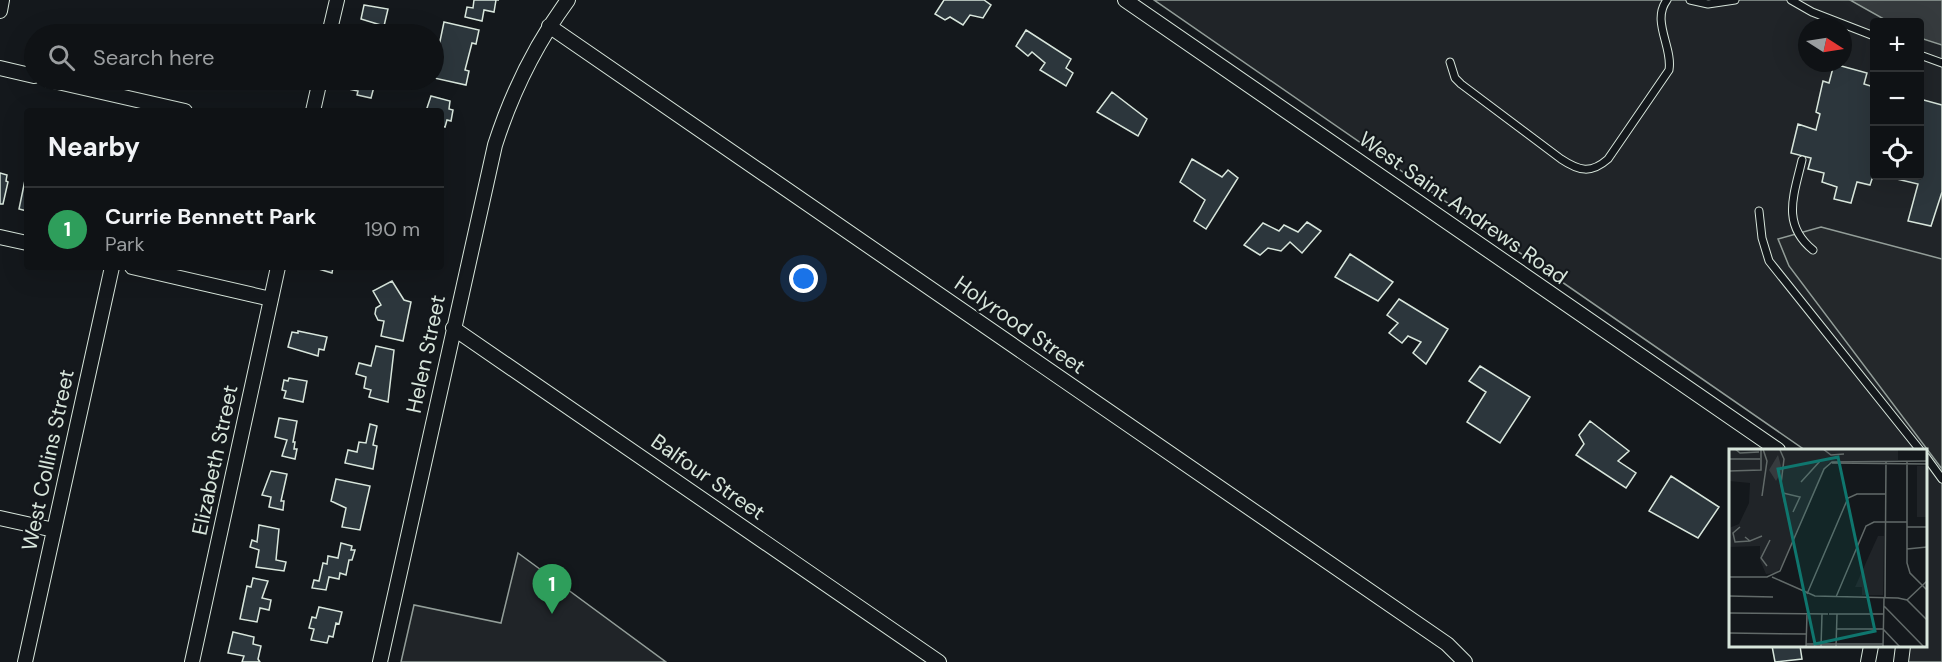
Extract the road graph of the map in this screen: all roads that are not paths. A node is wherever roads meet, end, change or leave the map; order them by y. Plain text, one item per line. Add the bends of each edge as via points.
1 (2, 0) edge
2 (337, 0) edge
3 (568, 0) edge
4 (1125, 0) edge
5 (1667, 0) edge
6 (1690, 0) edge
7 (1735, 0) edge
8 (1791, 0) edge
9 (0, 11) edge
10 (331, 24) edge
11 (549, 26) junction
12 (1870, 34) edge
13 (1924, 56) edge
14 (1450, 62) dead end
15 (1942, 63) edge
16 (0, 68) edge
17 (24, 74) edge
18 (93, 90) edge
19 (318, 90) edge
20 (172, 108) edge
21 (314, 108) edge
22 (1802, 160) dead end
23 (1759, 211) dead end
24 (0, 237) edge
25 (24, 242) edge
26 (1813, 250) dead end
27 (111, 270) edge
28 (145, 270) edge
29 (277, 270) edge
30 (271, 299) junction
31 (453, 328) junction
32 (1777, 449) edge
33 (1919, 449) edge
34 (1927, 458) edge
35 (1942, 479) edge
36 (0, 518) edge
37 (54, 530) junction
38 (1871, 647) edge
39 (1903, 647) edge
40 (26, 662) edge
41 (192, 662) edge
42 (380, 662) edge
43 (939, 662) edge
44 (1465, 662) edge
45 (1868, 662) edge
46 (1901, 662) edge

1 - 9 street
2 - 10 street
3 - 11 street, Helen Street
4 - 32 street, West Saint Andrews Road
5 - 14 lane via 1661,24 1671,58 1669,69 1608,159 1594,169 1574,168 1485,102 1455,78
6 - 7 lane via 1708,4
8 - 12 lane
11 - 31 street, Helen Street via 527,64 495,145
11 - 44 street, Holyrood Street via 1447,645
13 - 15 lane
16 - 17 street
18 - 20 street
19 - 21 street
22 - 26 lane via 1791,212 1799,239
23 - 33 lane via 1769,261
24 - 25 street
27 - 37 street, West Collins Street
28 - 30 street
29 - 30 street, Elizabeth Street
30 - 41 street, Elizabeth Street
31 - 42 street, Helen Street
31 - 43 street, Balfour Street
34 - 35 lane
36 - 37 street
37 - 40 street, West Collins Street
38 - 45 street
39 - 46 street

